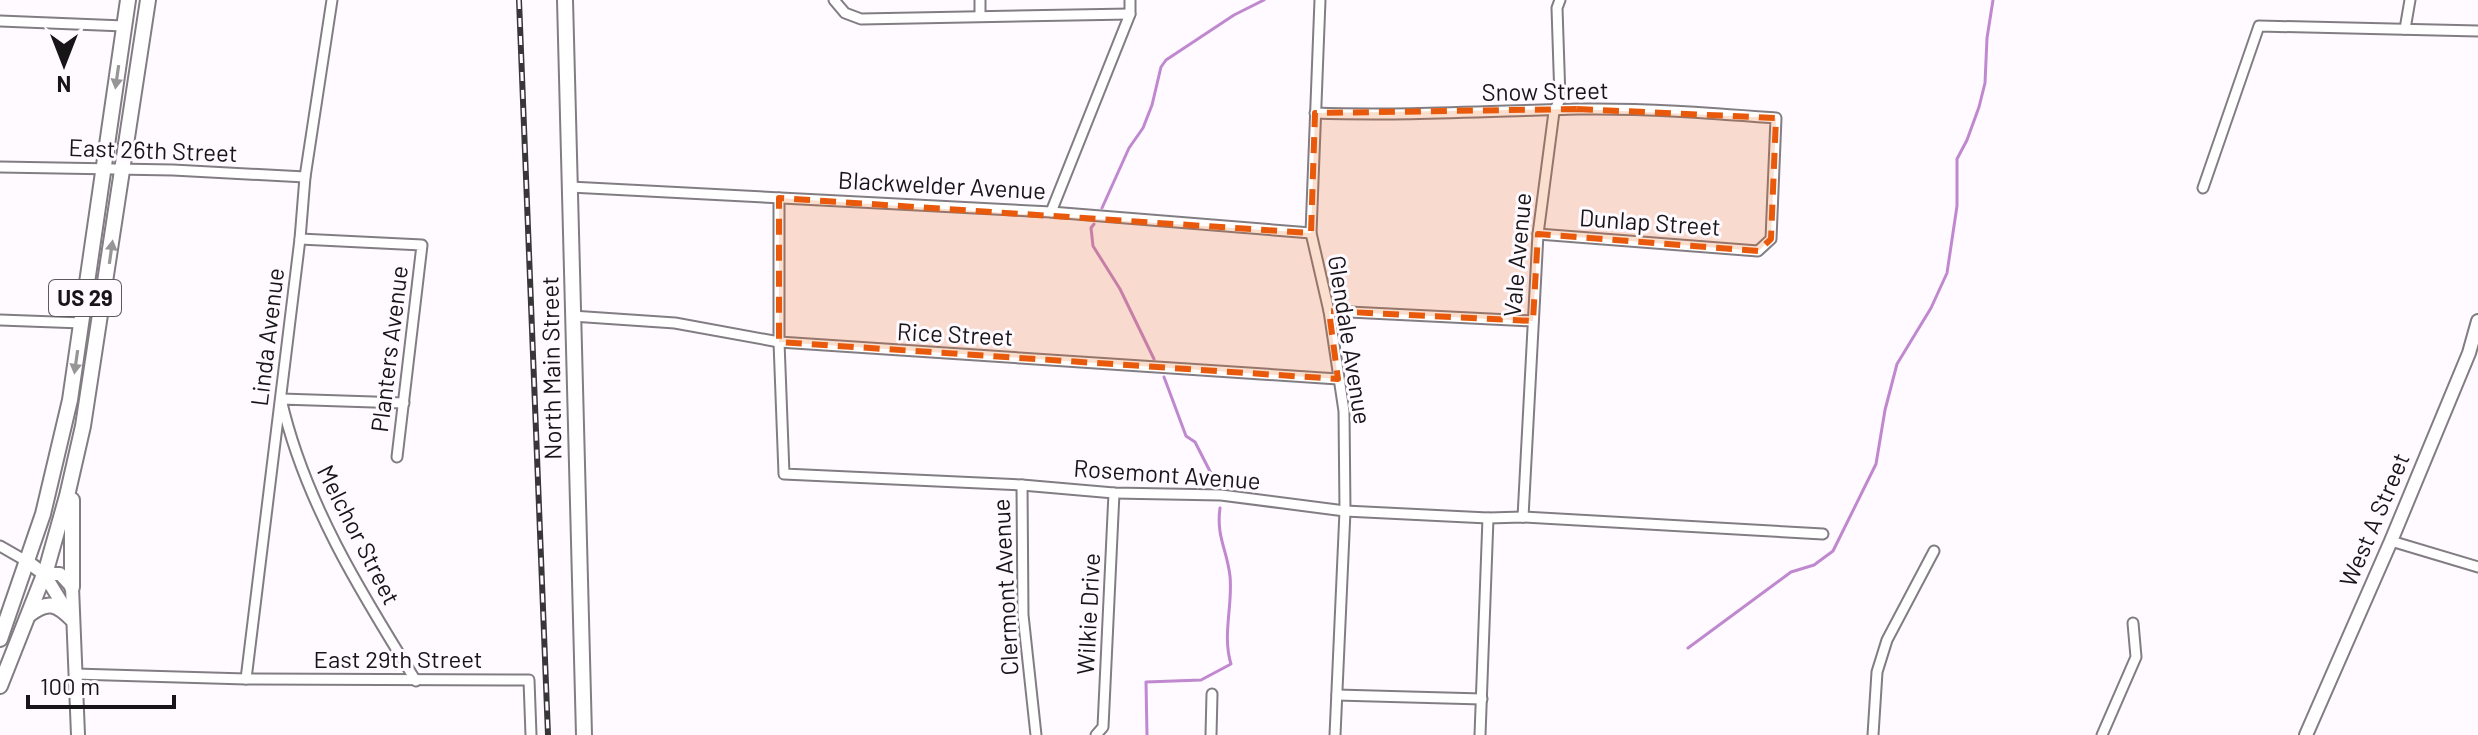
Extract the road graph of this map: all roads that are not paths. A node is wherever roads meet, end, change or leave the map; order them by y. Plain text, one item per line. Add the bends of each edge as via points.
1 (128, 0) edge
2 (148, 0) edge
3 (332, 0) edge
4 (565, 0) edge
5 (834, 0) edge
6 (980, 0) edge
7 (1130, 0) edge
8 (1320, 0) edge
9 (1560, 0) edge
10 (2410, 0) edge
11 (1130, 14) junction
12 (980, 15) junction
13 (0, 21) edge
14 (124, 26) junction
15 (2405, 29) junction
16 (2478, 31) edge
17 (1554, 112) junction
18 (1315, 113) junction
19 (0, 167) edge
20 (104, 169) junction
21 (123, 169) junction
22 (305, 177) junction
23 (570, 187) junction
24 (2203, 188) dead end
25 (779, 198) junction
26 (1051, 212) junction
27 (1311, 233) junction
28 (1538, 234) junction
29 (300, 239) junction
30 (1758, 251) joint
31 (1329, 311) junction
32 (572, 316) junction
33 (0, 320) edge
34 (1533, 321) junction
35 (2478, 321) edge
36 (82, 323) junction
37 (779, 342) junction
38 (2473, 352) edge
39 (1338, 379) junction
40 (281, 399) junction
41 (404, 403) junction
42 (397, 457) dead end
43 (74, 467) junction
44 (1022, 485) junction
45 (1114, 493) junction
46 (1345, 511) junction
47 (1523, 517) junction
48 (1488, 518) junction
49 (1823, 534) dead end
50 (2391, 541) junction
51 (0, 546) edge
52 (1934, 551) dead end
53 (28, 562) junction
54 (2478, 567) edge
55 (44, 574) junction
56 (72, 587) junction
57 (30, 614) junction
58 (72, 619) junction
59 (2133, 623) dead end
60 (0, 639) edge
61 (75, 674) junction
62 (246, 679) junction
63 (416, 681) junction
64 (0, 686) edge
65 (1212, 694) dead end
66 (1337, 695) junction
67 (1482, 699) junction
68 (78, 735) edge
69 (531, 735) edge
70 (584, 735) edge
71 (1036, 735) edge
72 (1096, 735) edge
73 (1211, 735) edge
74 (1335, 735) edge
75 (1480, 735) edge
76 (1873, 735) edge
77 (2102, 735) edge
78 (2306, 735) edge

1 - 14 main road, US 29
2 - 21 main road, US 29
3 - 22 street, Linda Avenue
4 - 23 main road, North Main Street
5 - 12 street via 845,13 861,19
6 - 12 street
7 - 11 street
8 - 18 street, Glendale Avenue
9 - 17 street, Vale Avenue via 1560,99
10 - 15 street
11 - 12 street
11 - 26 street
13 - 14 street
14 -> 20 main road, US 29
15 - 16 street
15 - 24 street via 2259,26
17 - 18 street, Snow Street
17 - 28 street, Vale Avenue
17 - 30 street, Snow Street via 1776,118 1771,239
18 - 27 street, Glendale Avenue
19 - 20 street, East 26th Street
20 - 21 street, East 26th Street
20 - 36 main road, US 29
21 - 22 street, East 26th Street
43 -> 21 main road, US 29 via 91,389
22 - 29 street, Linda Avenue
23 - 25 street, Blackwelder Avenue
23 - 32 main road, North Main Street
25 - 26 street, Blackwelder Avenue
25 - 37 street, Rosemont Avenue
26 - 27 street, Blackwelder Avenue
27 - 31 street, Glendale Avenue
28 - 30 street, Dunlap Street
28 - 34 street, Vale Avenue
29 - 40 street, Linda Avenue
29 - 41 street, Planters Avenue via 422,245
31 - 34 street
31 - 39 street, Glendale Avenue
32 - 37 street, Rice Street via 675,323
32 - 70 main road, North Main Street
33 - 36 street
34 - 47 street, Vale Avenue
35 - 38 street, West A Street
36 -> 53 main road, US 29 via 64,431
37 - 39 street, Rice Street
37 - 44 street, Rosemont Avenue via 784,474
38 - 50 street, West A Street
39 - 46 street, Glendale Avenue via 1344,411
40 - 41 street
40 - 62 street, Linda Avenue
40 - 63 street, Melchor Street via 297,459 317,504
41 - 42 street, Planters Avenue
43 - 55 main road, US 29
43 - 56 main road
44 - 45 street, Rosemont Avenue
44 - 71 street, Clermont Avenue via 1023,615
45 - 46 street, Rosemont Avenue via 1221,495
45 - 72 street, Wilkie Drive via 1103,727
46 - 48 street, Rosemont Avenue
46 - 66 street, Glendale Avenue
47 - 48 street, Rosemont Avenue
47 - 49 street, Rosemont Avenue
48 - 67 street
50 - 54 street
50 - 78 street, West A Street
51 - 53 street
52 - 76 street via 1877,672
53 - 55 street
53 - 60 main road, US 29
55 - 56 street via 60,574
55 - 57 main road, US 29
55 - 58 street
56 - 58 street
57 - 58 main road via 51,603
57 - 64 main road, US 29
58 - 61 street
59 - 77 street via 2136,657
61 - 62 street, East 29th Street
61 - 68 street
62 - 63 street, East 29th Street
63 - 69 street, East 29th Street via 529,680
65 - 73 street
66 - 67 street
66 - 74 street, Glendale Avenue
67 - 75 street

